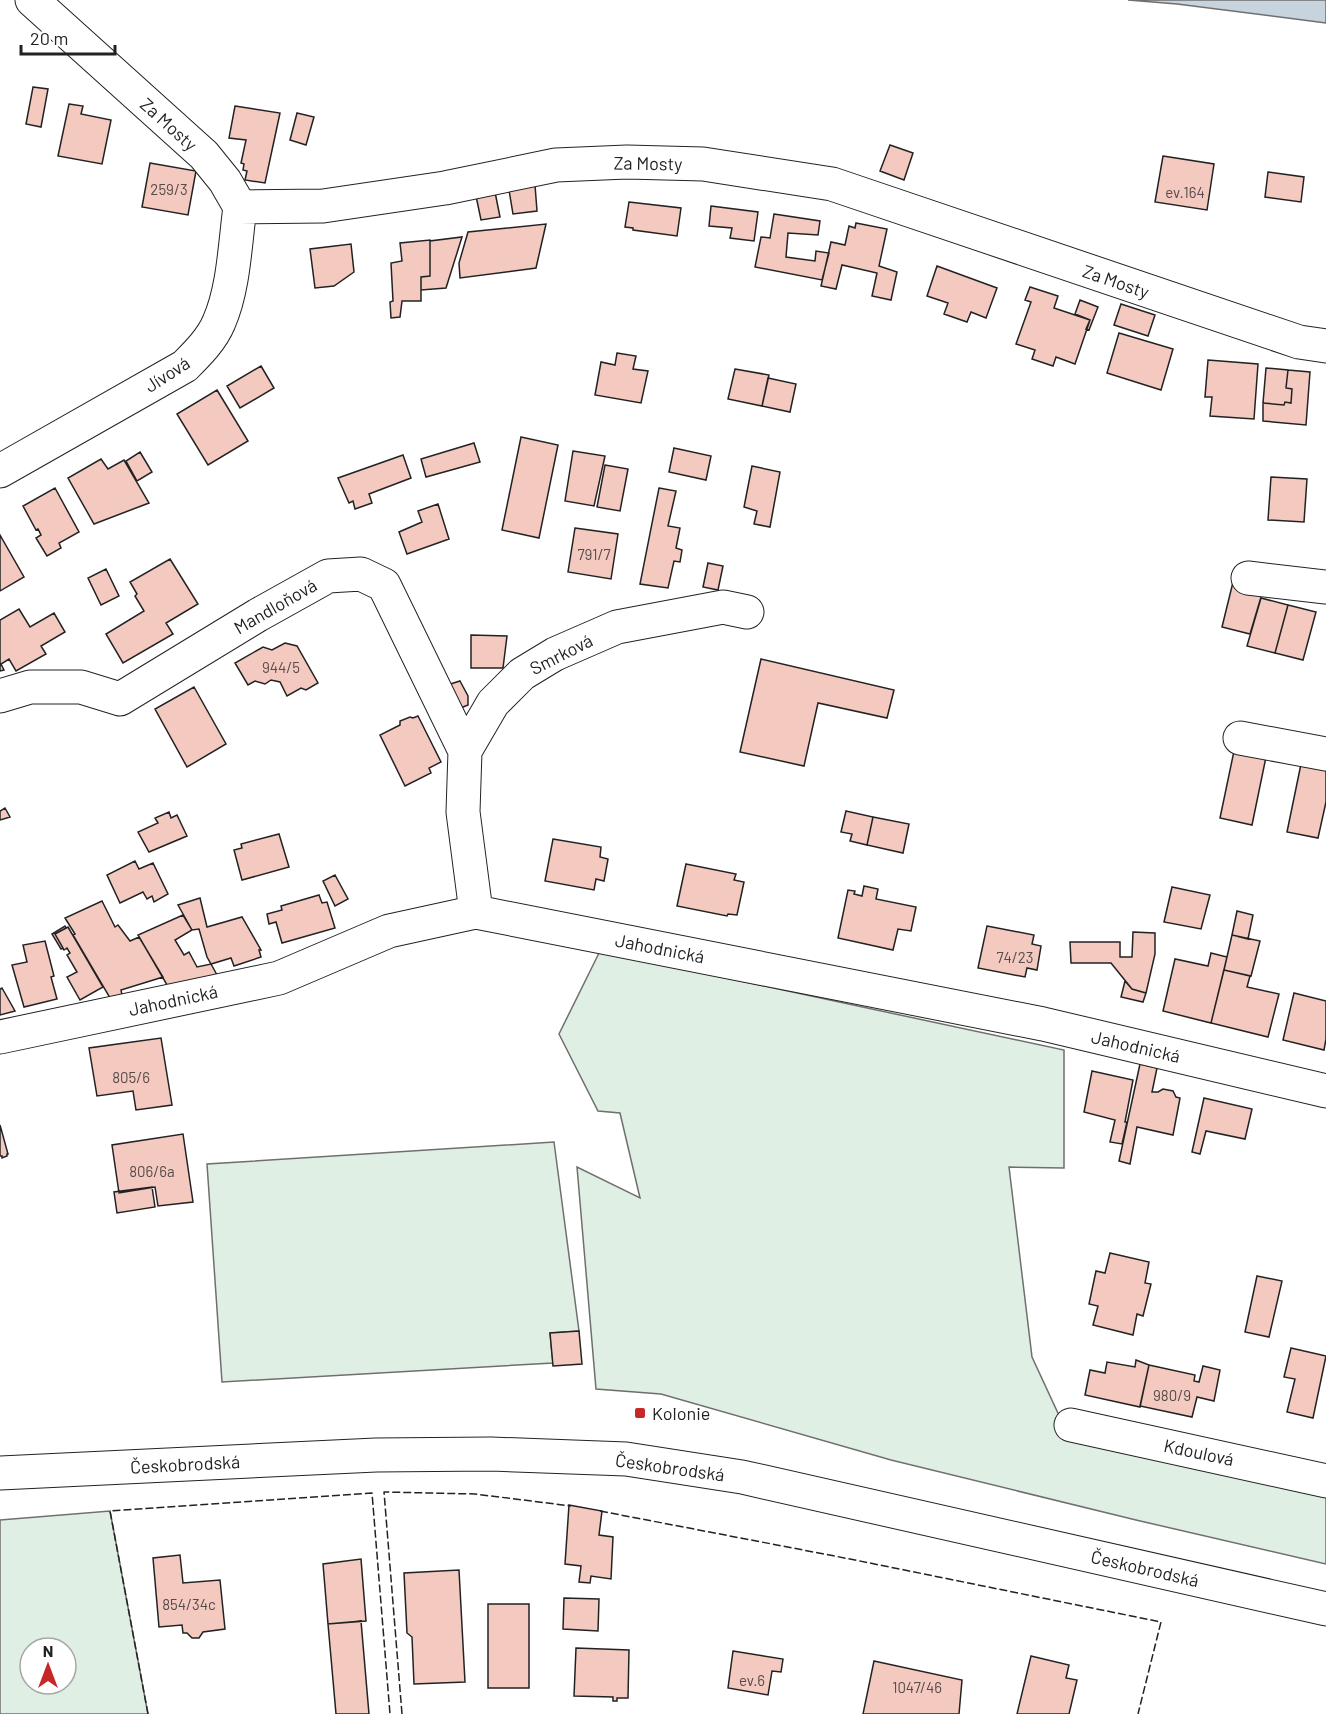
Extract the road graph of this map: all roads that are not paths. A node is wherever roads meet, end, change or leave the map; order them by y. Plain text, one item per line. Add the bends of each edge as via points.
1 (32, 0) edge
2 (240, 207) junction
3 (1326, 346) edge
4 (0, 471) edge
5 (1248, 578) dead end
6 (1326, 587) edge
7 (747, 612) dead end
8 (0, 696) edge
9 (1240, 738) dead end
10 (465, 751) junction
11 (1326, 754) edge
12 (476, 912) junction
13 (0, 1037) edge
14 (1326, 1091) edge
15 (1071, 1425) dead end
16 (0, 1473) edge
17 (1326, 1481) edge
18 (1326, 1609) edge

1 - 2 street, Za Mosty via 204,154
2 - 3 street, Za Mosty via 323,206 445,188 556,165 703,164 832,184 1299,342
2 - 4 street, Jívová via 229,291 219,323 204,346 185,366
5 - 6 street
7 - 10 street, Smrková via 723,607 617,627 555,654 522,674 493,703
8 - 10 street, Mandloňová via 30,687 81,687 120,699 328,576 361,574 384,585
9 - 11 street
10 - 12 street, Smrková via 464,812
12 - 13 street, Jahodnická via 388,931 279,978
12 - 14 street, Jahodnická via 1043,1024
15 - 17 street, Kdoulová
16 - 18 street, Českobrodská via 376,1455 626,1459 742,1477

